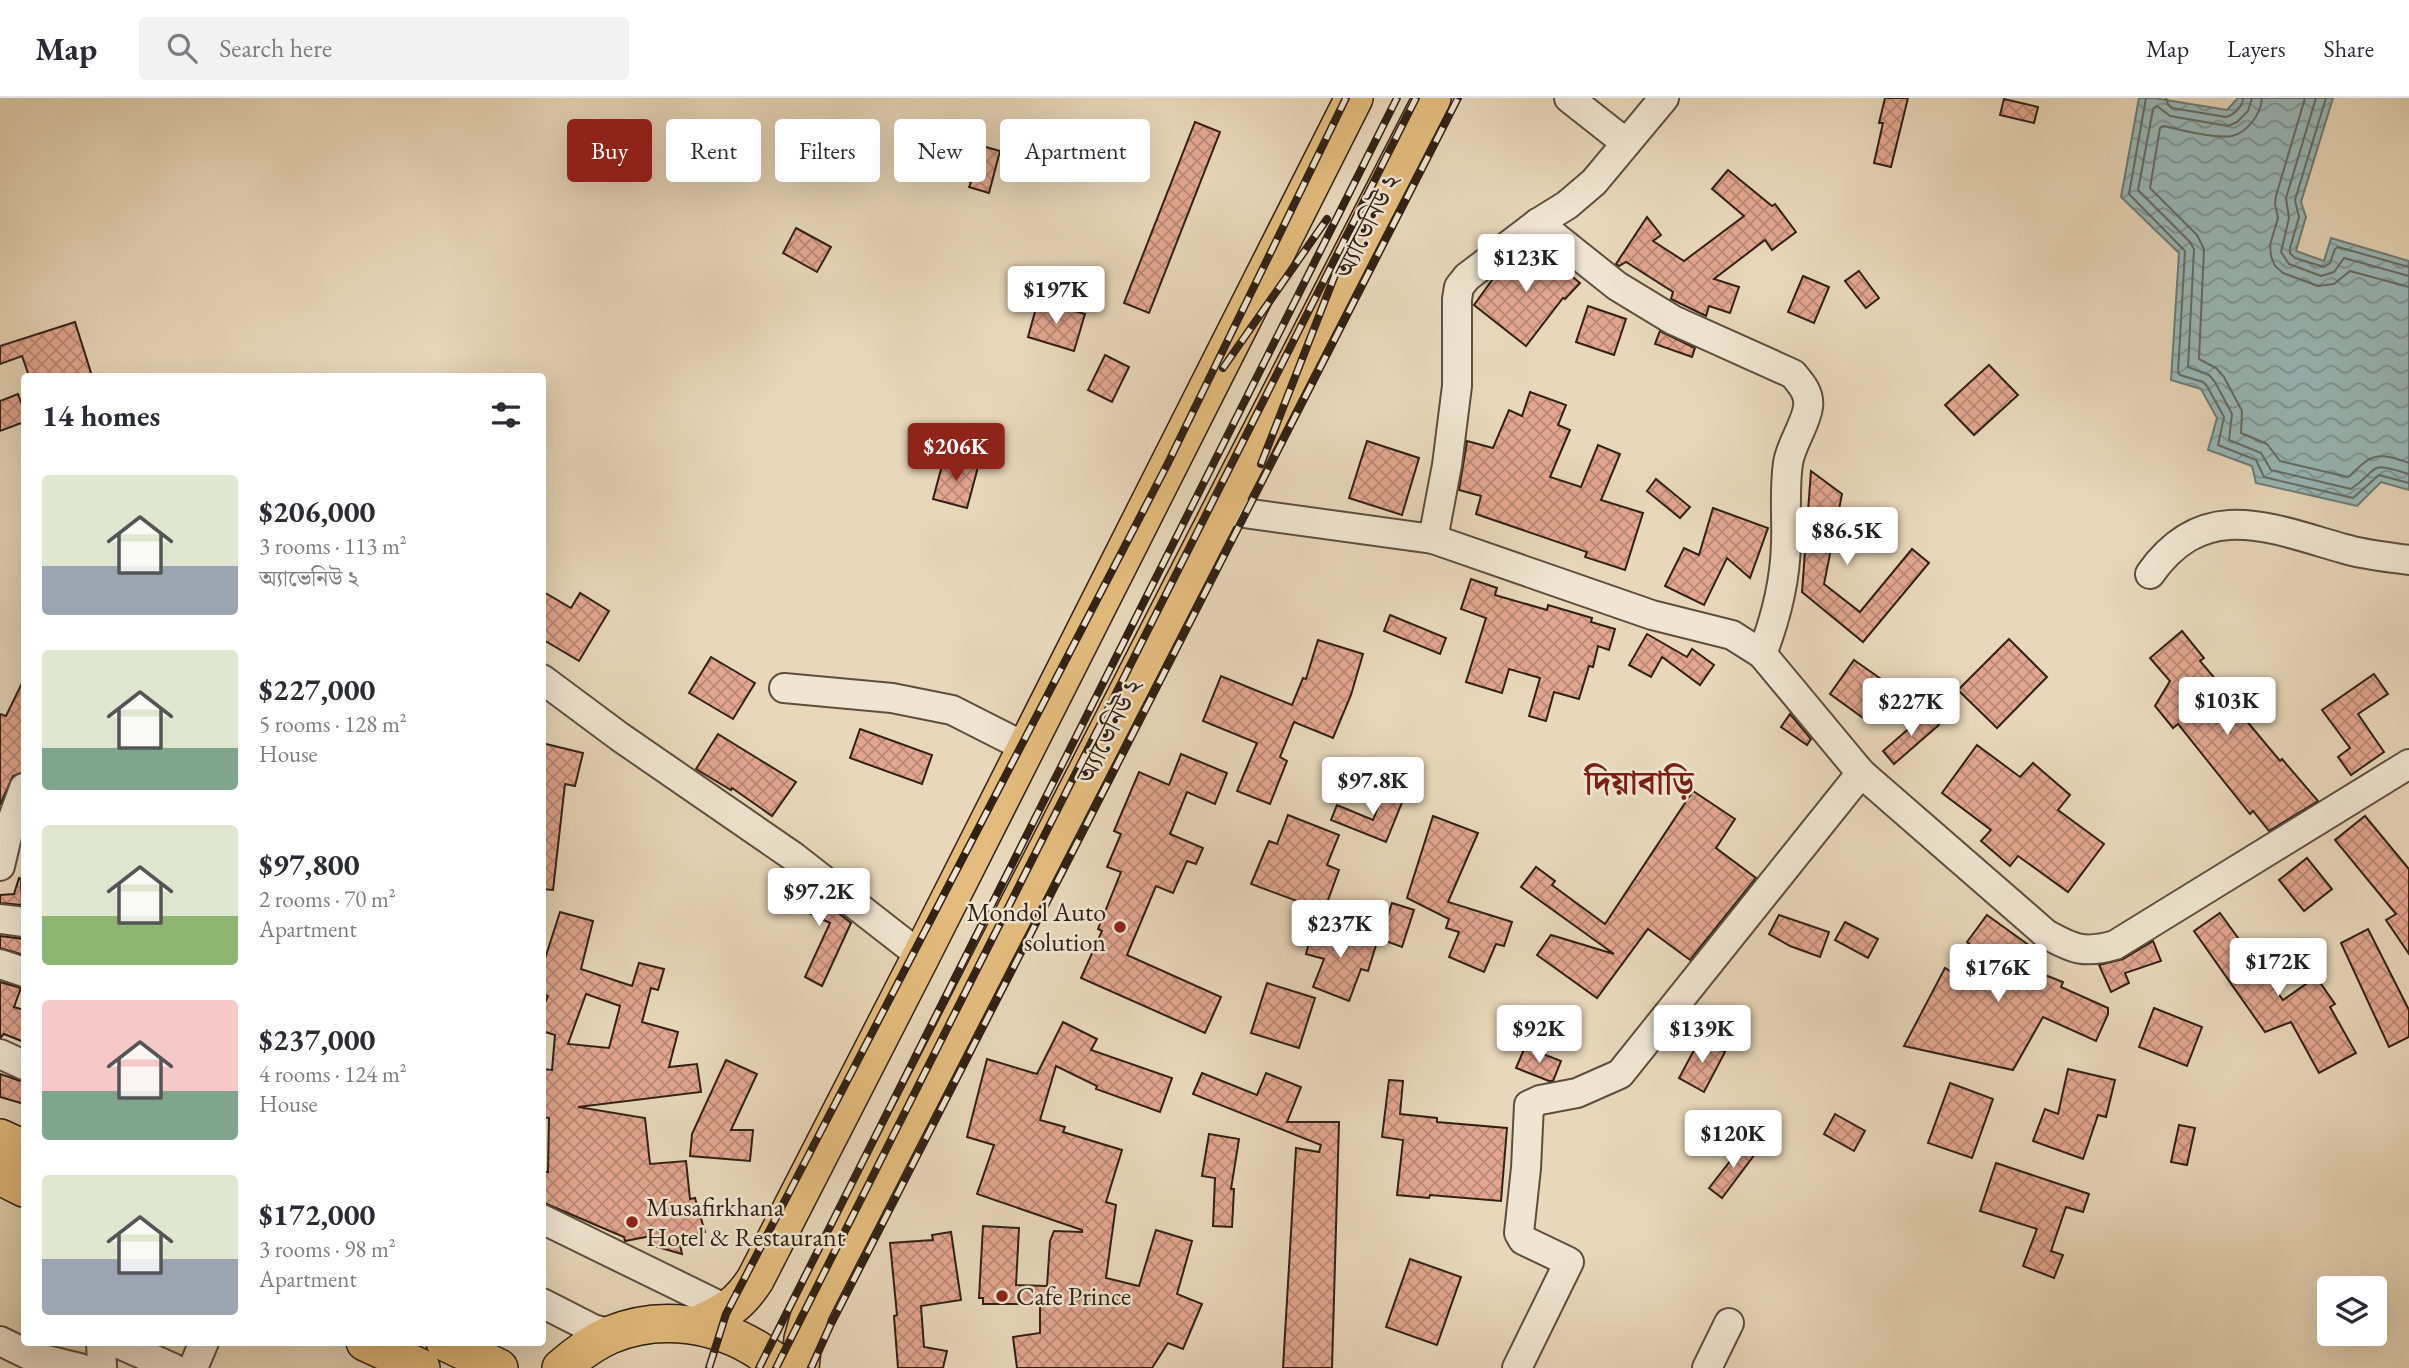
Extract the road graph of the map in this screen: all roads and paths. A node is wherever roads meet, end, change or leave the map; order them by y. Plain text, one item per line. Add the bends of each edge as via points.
1 (1354, 98) edge
2 (1432, 98) edge
3 (1569, 98) edge
4 (1664, 98) edge
5 (1626, 143) junction
6 (1538, 223) junction
7 (1222, 510) junction
8 (1433, 538) junction
9 (2409, 560) edge
10 (2150, 574) dead end
11 (1762, 654) junction
12 (546, 682) edge
13 (784, 688) dead end
14 (1025, 747) junction
15 (2409, 764) edge
16 (1861, 773) junction
17 (21, 796) edge
18 (0, 866) edge
19 (0, 919) edge
20 (21, 922) edge
21 (921, 956) junction
22 (0, 964) edge
23 (21, 971) edge
24 (0, 1054) edge
25 (21, 1064) edge
26 (0, 1138) edge
27 (21, 1148) edge
28 (0, 1176) edge
29 (21, 1186) edge
30 (546, 1221) edge
31 (546, 1305) edge
32 (713, 1318) junction
33 (1729, 1323) dead end
34 (611, 1335) junction
35 (0, 1341) edge
36 (101, 1346) edge
37 (124, 1346) edge
38 (202, 1346) edge
39 (374, 1346) edge
40 (452, 1346) edge
41 (80, 1368) edge
42 (102, 1368) edge
43 (173, 1368) edge
44 (193, 1368) edge
45 (421, 1368) edge
46 (499, 1368) edge
47 (561, 1368) edge
48 (782, 1368) edge
49 (800, 1368) edge
50 (1517, 1368) edge
51 (1707, 1368) edge

1 - 14 main road
2 - 7 main road, অ্যাভেনিউ ২
3 - 5 street
4 - 5 street
5 - 6 street via 1594,182
6 - 8 street via 1459,287 1457,386
6 - 11 street via 1617,286 1673,320 1793,374 1806,390 1808,407 1786,481 1781,595
7 - 8 street
7 - 49 main road, অ্যাভেনিউ ২ via 811,1311
8 - 11 street via 1652,615 1732,635
9 - 10 street via 2347,550 2260,525 2214,525 2171,548
11 - 16 street
12 - 21 street via 794,858
13 - 14 street via 892,698 951,710
14 - 21 main road
15 - 16 street via 2115,945 2093,951 2072,948 2046,933
16 - 50 street via 1620,1074 1577,1093 1529,1105 1519,1233 1523,1240 1569,1262
17 - 18 street
19 - 20 street
21 - 32 main road via 755,1280 745,1296
22 - 23 street
24 - 25 street
26 - 27 main road
28 - 29 main road
30 - 32 street
31 - 34 street
32 - 34 main road via 653,1324
32 - 48 main road
33 - 51 street
34 - 47 main road
35 - 41 street via 31,1356
36 - 42 street
37 - 43 street
38 - 44 street
39 - 45 main road
40 - 46 main road

